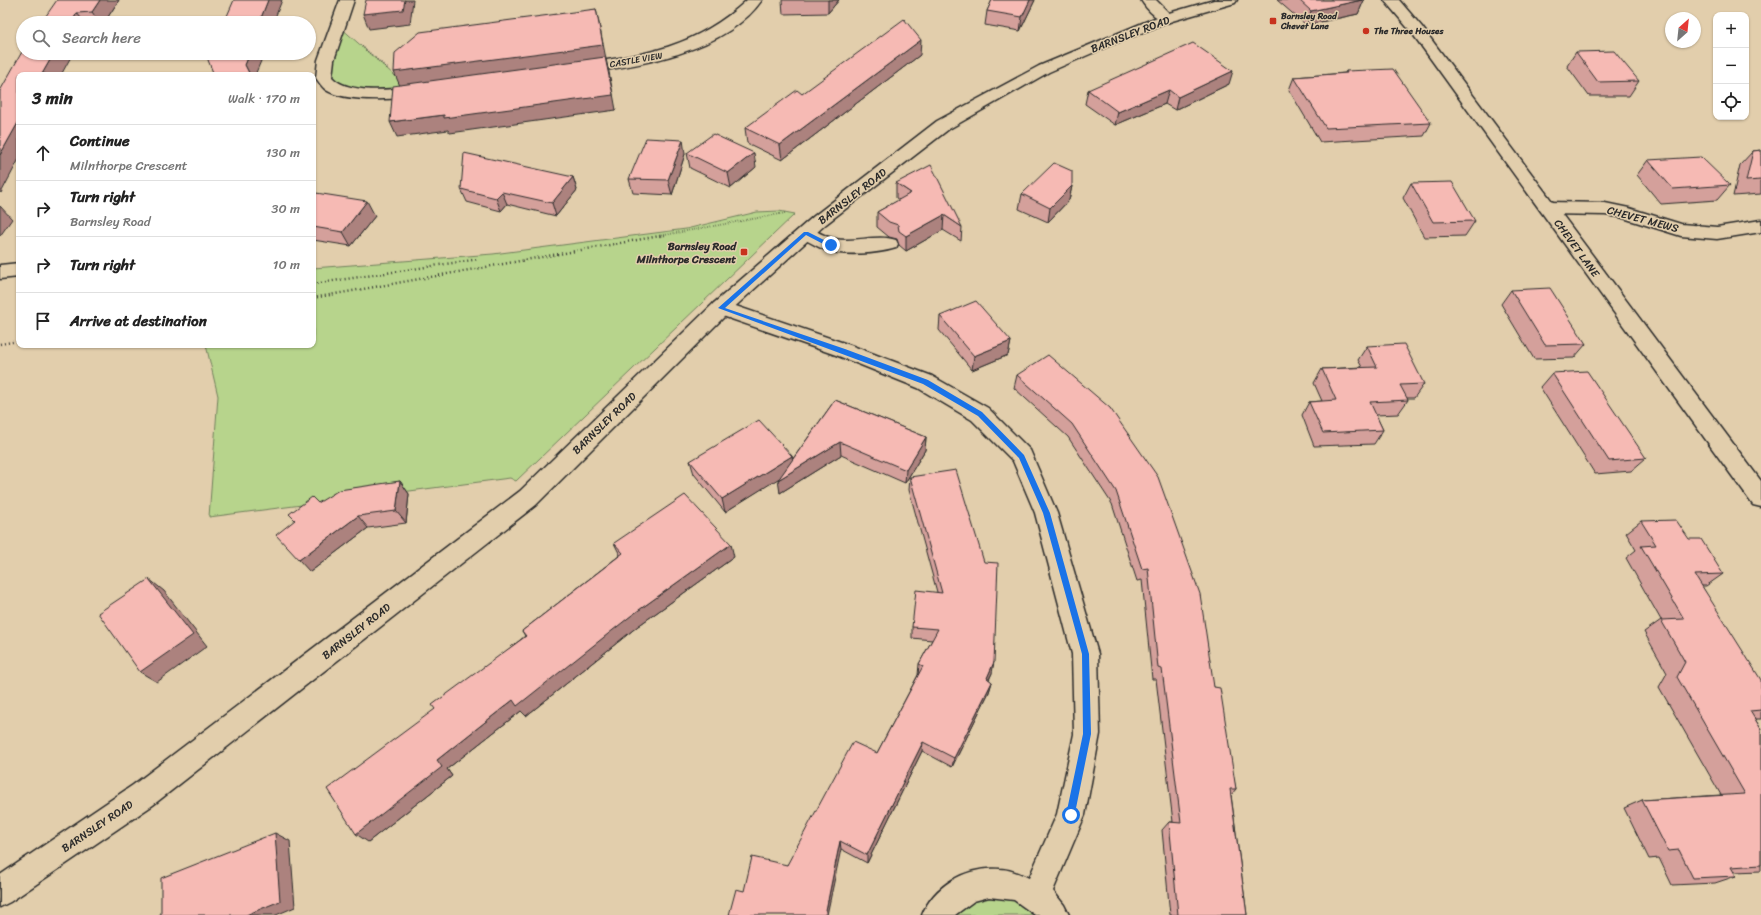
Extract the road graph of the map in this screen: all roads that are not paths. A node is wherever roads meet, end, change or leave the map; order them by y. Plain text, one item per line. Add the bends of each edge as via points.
1 (347, 0) edge
2 (755, 0) edge
3 (1148, 0) edge
4 (1230, 0) edge
5 (1391, 0) edge
6 (1167, 18) junction
7 (562, 72) edge
8 (437, 89) edge
9 (1548, 208) junction
10 (1761, 226) edge
11 (813, 227) junction
12 (889, 244) dead end
13 (16, 270) edge
14 (0, 272) edge
15 (721, 308) junction
16 (1761, 498) edge
17 (0, 892) edge
18 (1045, 906) edge
19 (937, 915) edge

1 - 8 main road via 326,60 324,78 334,88 356,93
2 - 7 main road, CASTLE VIEW via 740,16 720,31 692,45 633,62
3 - 6 main road
4 - 6 main road, BARNSLEY ROAD
5 - 9 main road, CHEVET LANE via 1417,30
6 - 11 main road, BARNSLEY ROAD via 1044,69 943,125
9 - 10 main road, CHEVET MEWS via 1605,209 1681,230 1717,233
9 - 16 main road, CHEVET LANE
11 - 12 main road via 831,245 859,247
11 - 15 main road, BARNSLEY ROAD
13 - 14 main road
15 - 17 main road, BARNSLEY ROAD via 528,498 143,795
15 - 18 main road via 843,350 925,382 980,414 1022,456 1046,513 1085,654 1087,734 1071,815
18 - 19 main road via 1015,885 992,882 974,884 957,893 944,904

